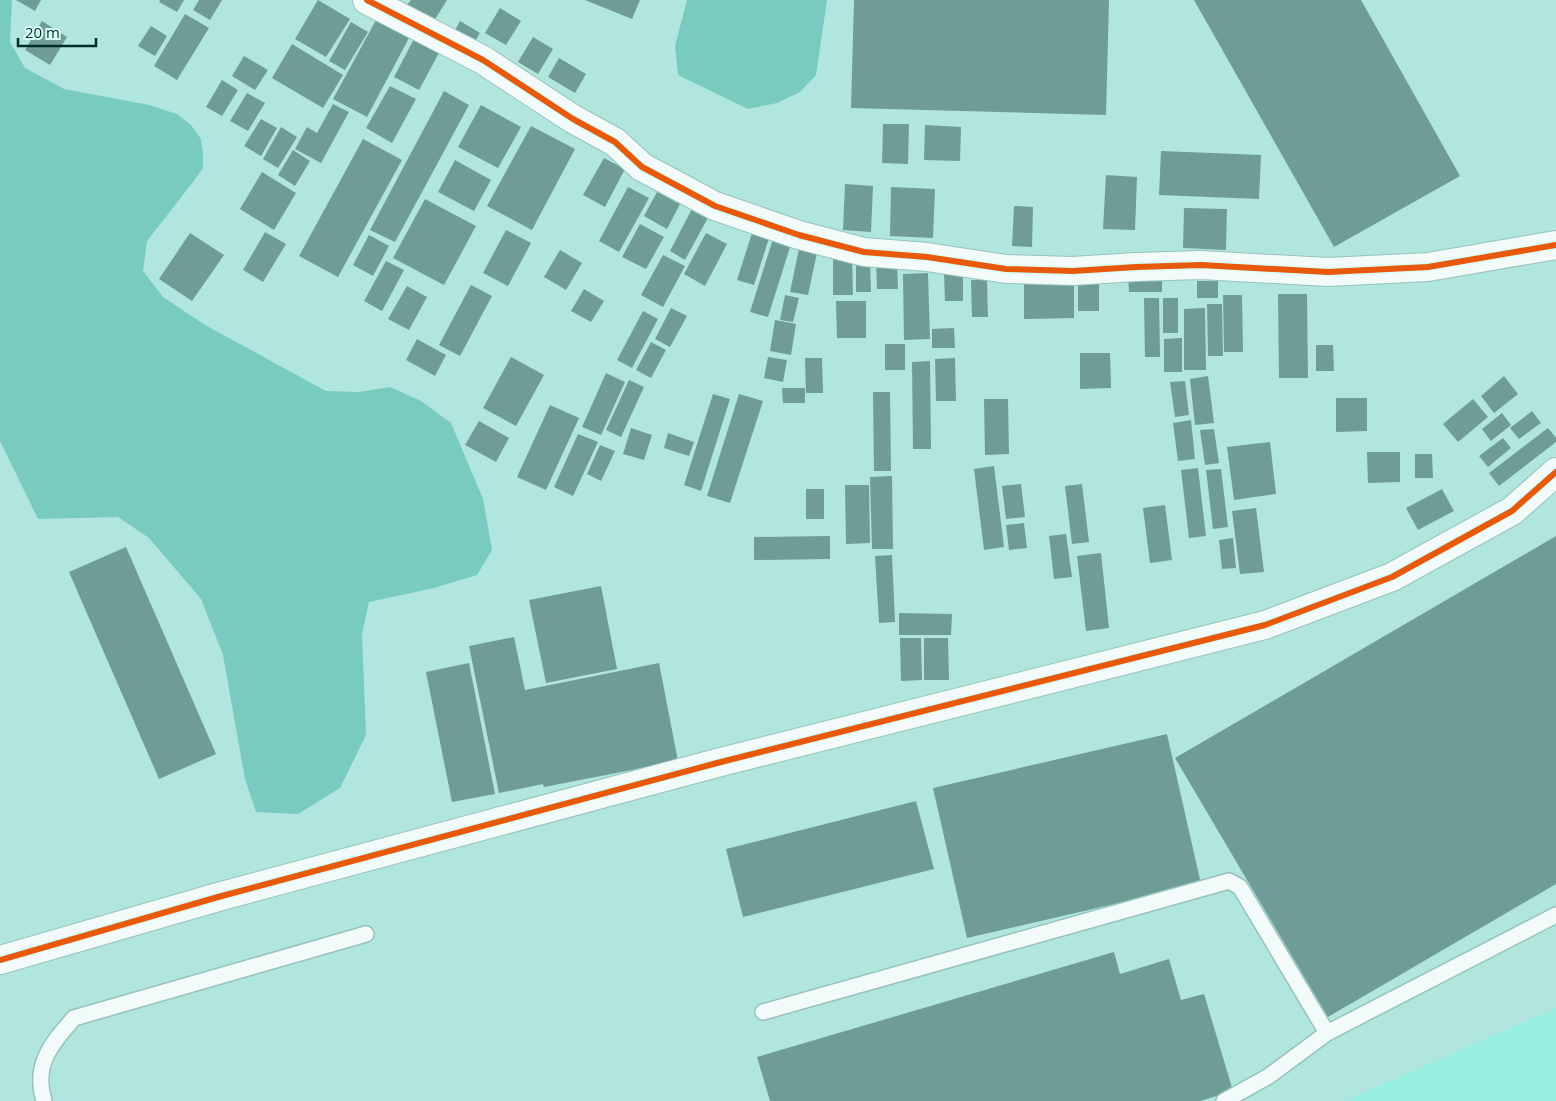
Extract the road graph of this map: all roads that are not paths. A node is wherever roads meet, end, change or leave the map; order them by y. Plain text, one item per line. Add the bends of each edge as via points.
1 (367, 0) edge
2 (1556, 245) edge
3 (1556, 472) edge
4 (1556, 915) edge
5 (366, 934) dead end
6 (0, 960) edge
7 (763, 1012) dead end
8 (1326, 1033) junction
9 (44, 1101) edge
10 (1224, 1101) edge

1 - 2 street via 483,60 573,119 615,142 642,167 715,206 798,235 864,252 927,257 1006,269 1073,271 1201,265 1328,272 1428,268
3 - 6 street via 1512,511 1392,577 1265,626 717,763 218,897
4 - 8 lane
5 - 9 lane via 74,1018 53,1041 42,1067 40,1087
7 - 8 lane via 1229,881 1240,886
8 - 10 lane via 1269,1076

